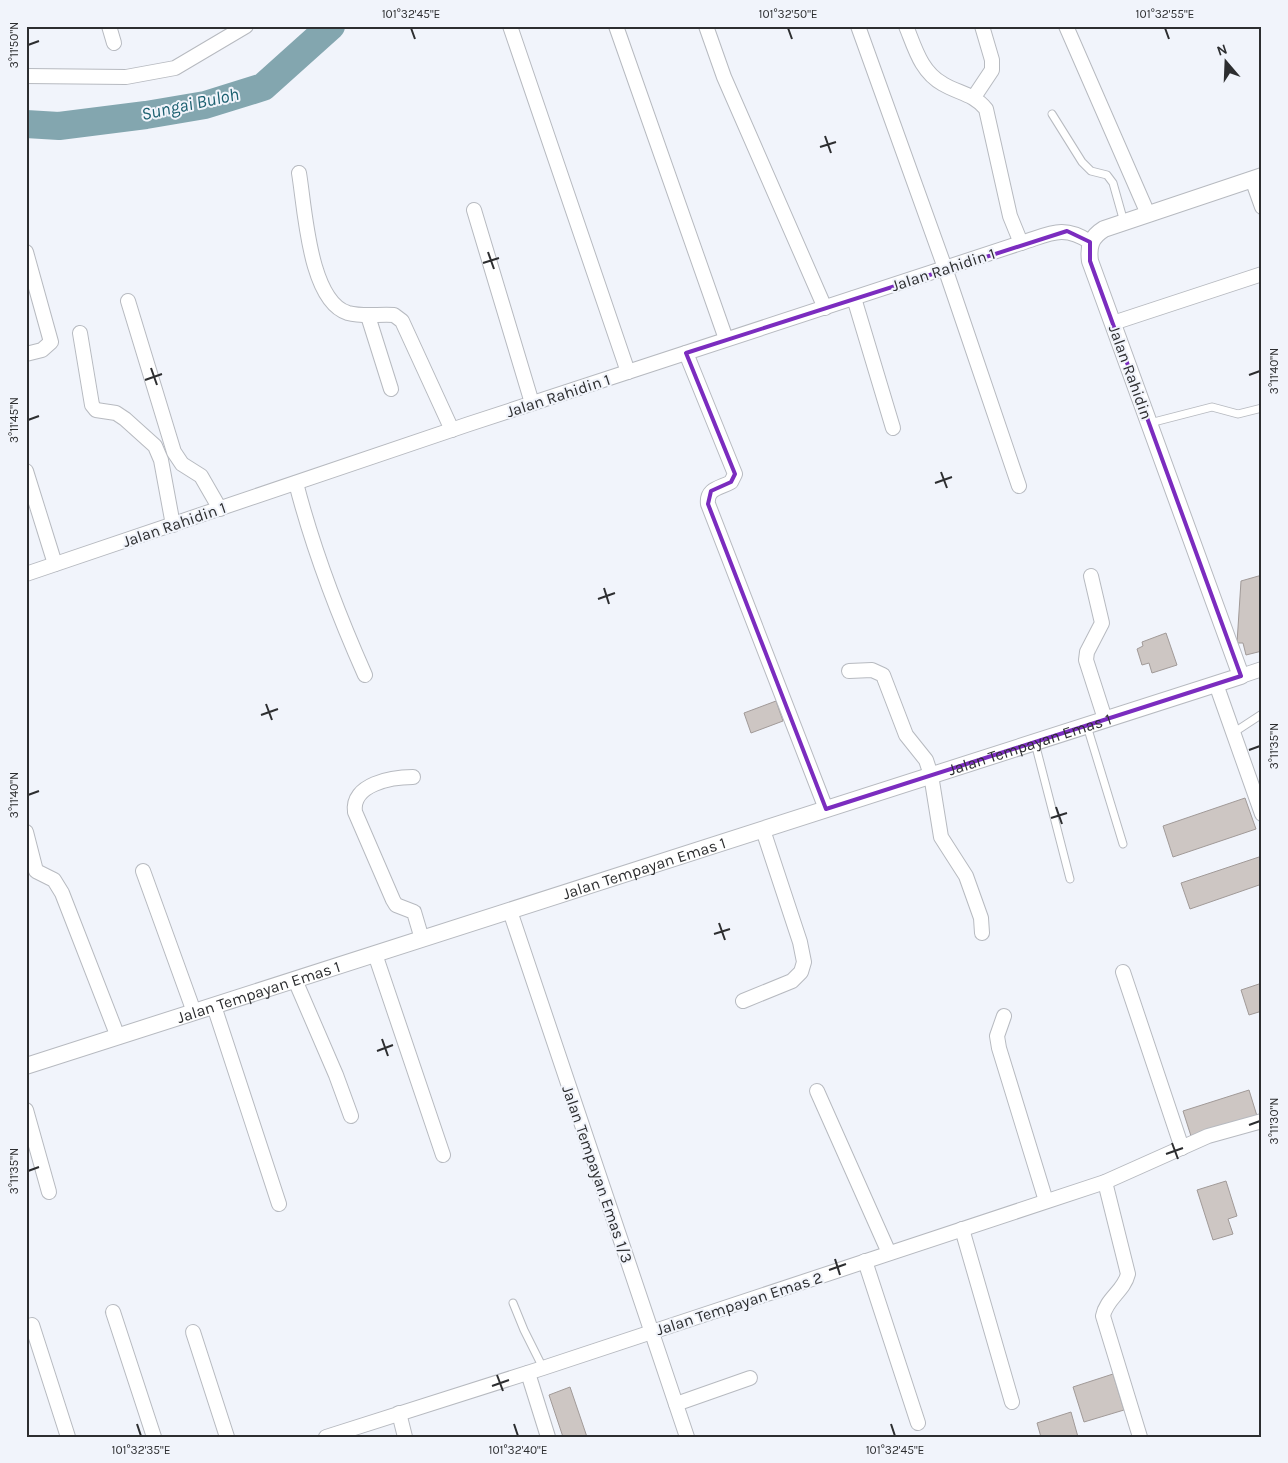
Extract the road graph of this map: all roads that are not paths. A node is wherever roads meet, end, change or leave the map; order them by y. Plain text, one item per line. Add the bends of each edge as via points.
1 (109, 26) edge
2 (246, 26) edge
3 (510, 26) edge
4 (616, 26) edge
5 (706, 26) edge
6 (858, 26) edge
7 (906, 26) edge
8 (982, 26) edge
9 (1066, 26) edge
10 (114, 43) dead end
11 (26, 76) edge
12 (974, 97) junction
13 (1052, 114) dead end
14 (300, 173) dead end
15 (1257, 178) edge
16 (1262, 207) edge
17 (474, 210) dead end
18 (1148, 214) junction
19 (1124, 222) junction
20 (1090, 242) junction
21 (1021, 243) junction
22 (26, 252) edge
23 (945, 268) junction
24 (1262, 274) edge
25 (854, 298) junction
26 (128, 301) dead end
27 (825, 308) junction
28 (368, 316) junction
29 (1113, 323) junction
30 (80, 332) dead end
31 (726, 339) junction
32 (686, 353) junction
33 (26, 354) edge
34 (628, 372) junction
35 (391, 389) dead end
36 (532, 403) junction
37 (1262, 408) edge
38 (1150, 423) junction
39 (893, 428) dead end
40 (452, 430) junction
41 (26, 471) edge
42 (296, 483) junction
43 (1019, 486) dead end
44 (220, 509) junction
45 (172, 525) junction
46 (55, 564) junction
47 (26, 574) edge
48 (1091, 576) dead end
49 (1262, 669) edge
50 (849, 672) dead end
51 (365, 675) dead end
52 (1241, 676) junction
53 (1216, 684) junction
54 (1262, 714) edge
55 (1105, 720) junction
56 (1087, 725) junction
57 (1233, 733) junction
58 (1034, 742) junction
59 (931, 775) junction
60 (413, 777) dead end
61 (826, 809) junction
62 (1262, 814) edge
63 (763, 830) junction
64 (26, 832) edge
65 (1123, 844) dead end
66 (142, 870) dead end
67 (1070, 879) dead end
68 (510, 911) junction
69 (982, 932) dead end
70 (422, 939) junction
71 (374, 954) junction
72 (1123, 972) dead end
73 (295, 980) junction
74 (743, 1001) dead end
75 (214, 1006) junction
76 (194, 1012) junction
77 (1004, 1016) dead end
78 (118, 1037) junction
79 (26, 1066) edge
80 (817, 1092) dead end
81 (26, 1110) edge
82 (351, 1116) dead end
83 (1262, 1121) edge
84 (1182, 1148) junction
85 (443, 1155) dead end
86 (1105, 1182) junction
87 (49, 1192) dead end
88 (1046, 1201) junction
89 (279, 1204) dead end
90 (962, 1229) junction
91 (889, 1253) junction
92 (865, 1261) junction
93 (514, 1303) dead end
94 (113, 1312) dead end
95 (32, 1325) dead end
96 (652, 1331) junction
97 (193, 1332) dead end
98 (544, 1368) junction
99 (528, 1373) junction
100 (750, 1378) dead end
101 (1012, 1402) dead end
102 (676, 1404) junction
103 (399, 1413) junction
104 (918, 1423) dead end
105 (68, 1437) edge
106 (154, 1437) edge
107 (227, 1437) edge
108 (326, 1437) edge
109 (405, 1437) edge
110 (548, 1437) edge
111 (687, 1437) edge
112 (1140, 1437) edge

1 - 10 street
2 - 11 street via 174,68 126,77
3 - 34 street
4 - 31 street
5 - 27 street via 724,77
6 - 23 street
7 - 12 street via 925,70 943,84
8 - 12 street via 992,70
9 - 18 street
12 - 21 street via 986,109 1010,216
13 - 19 lane via 1082,162 1113,183
14 - 28 street via 309,240 318,277 336,307 348,313
15 - 16 street
15 - 18 street
17 - 36 street
18 - 19 street
19 - 20 street via 1104,228
20 - 21 street, Jalan Rahidin 1 via 1076,232 1067,231
20 - 29 street, Jalan Rahidin via 1090,261
21 - 23 street, Jalan Rahidin 1
22 - 33 street via 50,342 42,350
23 - 25 street, Jalan Rahidin 1
23 - 43 street
24 - 29 street
25 - 27 street, Jalan Rahidin 1
25 - 39 street
26 - 44 street via 174,452 182,464 201,476
27 - 31 street, Jalan Rahidin 1
28 - 35 street
28 - 40 street via 394,315 402,321
29 - 38 street, Jalan Rahidin
30 - 45 street via 92,406 125,418 156,446 162,460
31 - 32 street, Jalan Rahidin 1
32 - 34 street, Jalan Rahidin 1
32 - 61 street via 735,474 731,482 711,491 708,504
34 - 36 street, Jalan Rahidin 1
36 - 40 street, Jalan Rahidin 1
37 - 38 lane via 1238,414 1212,407
38 - 52 street, Jalan Rahidin
40 - 42 street, Jalan Rahidin 1
41 - 46 street
42 - 44 street, Jalan Rahidin 1
42 - 51 street via 333,602
44 - 45 street, Jalan Rahidin 1
45 - 46 street, Jalan Rahidin 1
46 - 47 street, Jalan Rahidin 1
48 - 55 street via 1102,623 1086,660
49 - 52 street, Jalan Tempayan Emas 1
50 - 59 street via 872,670 883,675 906,735 926,760
52 - 53 street, Jalan Tempayan Emas 1
53 - 55 street, Jalan Tempayan Emas 1
53 - 57 street
54 - 57 lane
55 - 56 street, Jalan Tempayan Emas 1
56 - 58 street, Jalan Tempayan Emas 1
56 - 65 lane
57 - 62 street
58 - 59 street, Jalan Tempayan Emas 1
58 - 67 lane
59 - 61 street, Jalan Tempayan Emas 1
59 - 69 street via 941,837 966,876 981,918
60 - 70 street via 399,777 374,785 357,795 354,802 355,812 393,900 396,905 414,912
61 - 63 street, Jalan Tempayan Emas 1
63 - 68 street, Jalan Tempayan Emas 1
63 - 74 street via 804,962 801,972 792,981
64 - 78 street via 36,871 54,880 71,912
66 - 76 street
68 - 70 street, Jalan Tempayan Emas 1
68 - 96 street, Jalan Tempayan Emas 1/3
70 - 71 street, Jalan Tempayan Emas 1
71 - 73 street, Jalan Tempayan Emas 1
71 - 85 street
72 - 84 street
73 - 75 street, Jalan Tempayan Emas 1
73 - 82 street
75 - 76 street, Jalan Tempayan Emas 1
75 - 89 street
76 - 78 street, Jalan Tempayan Emas 1
77 - 88 street via 997,1036 999,1048
78 - 79 street, Jalan Tempayan Emas 1
80 - 91 street
81 - 87 street
83 - 84 street, Jalan Tempayan Emas 2 via 1208,1136
84 - 86 street, Jalan Tempayan Emas 2
86 - 88 street, Jalan Tempayan Emas 2
86 - 112 street via 1128,1274 1123,1286 1104,1309 1103,1316
88 - 90 street, Jalan Tempayan Emas 2
90 - 91 street, Jalan Tempayan Emas 2
90 - 101 street
91 - 92 street, Jalan Tempayan Emas 2
92 - 96 street, Jalan Tempayan Emas 2
92 - 104 street
93 - 98 lane
94 - 106 street
95 - 105 street
96 - 98 street, Jalan Tempayan Emas 2
96 - 102 street, Jalan Tempayan Emas 1/3
97 - 107 street
98 - 99 street, Jalan Tempayan Emas 2
99 - 103 street, Jalan Tempayan Emas 2
99 - 110 street
100 - 102 street
102 - 111 street, Jalan Tempayan Emas 1/3
103 - 108 street, Jalan Tempayan Emas 2
103 - 109 street

